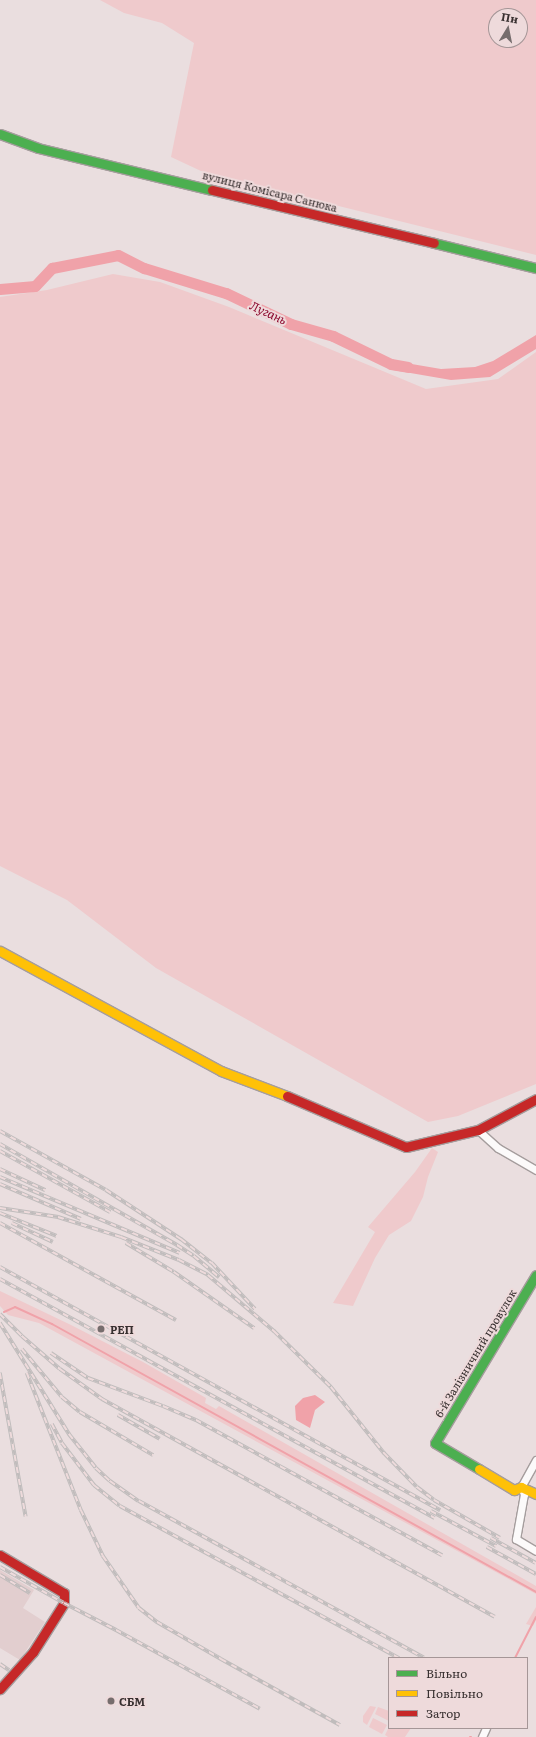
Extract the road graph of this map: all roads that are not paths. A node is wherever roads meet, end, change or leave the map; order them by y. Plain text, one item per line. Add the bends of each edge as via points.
1 (0, 134) edge
2 (536, 268) edge
3 (0, 951) edge
4 (536, 1099) edge
5 (478, 1130) junction
6 (536, 1170) edge
7 (536, 1275) edge
8 (536, 1460) edge
9 (521, 1487) junction
10 (536, 1494) edge
11 (536, 1551) edge
12 (0, 1555) edge
13 (0, 1689) edge

1 - 2 street, вулиця Комісара Санюка via 38,148
3 - 5 street via 221,1071 288,1096 406,1147
4 - 5 street
5 - 6 street via 498,1148
7 - 9 street, 6-й Залізничний провулок via 435,1443 514,1490
8 - 9 street
9 - 10 street
9 - 11 street via 524,1494 516,1538
12 - 13 street via 64,1593 64,1603 33,1652

